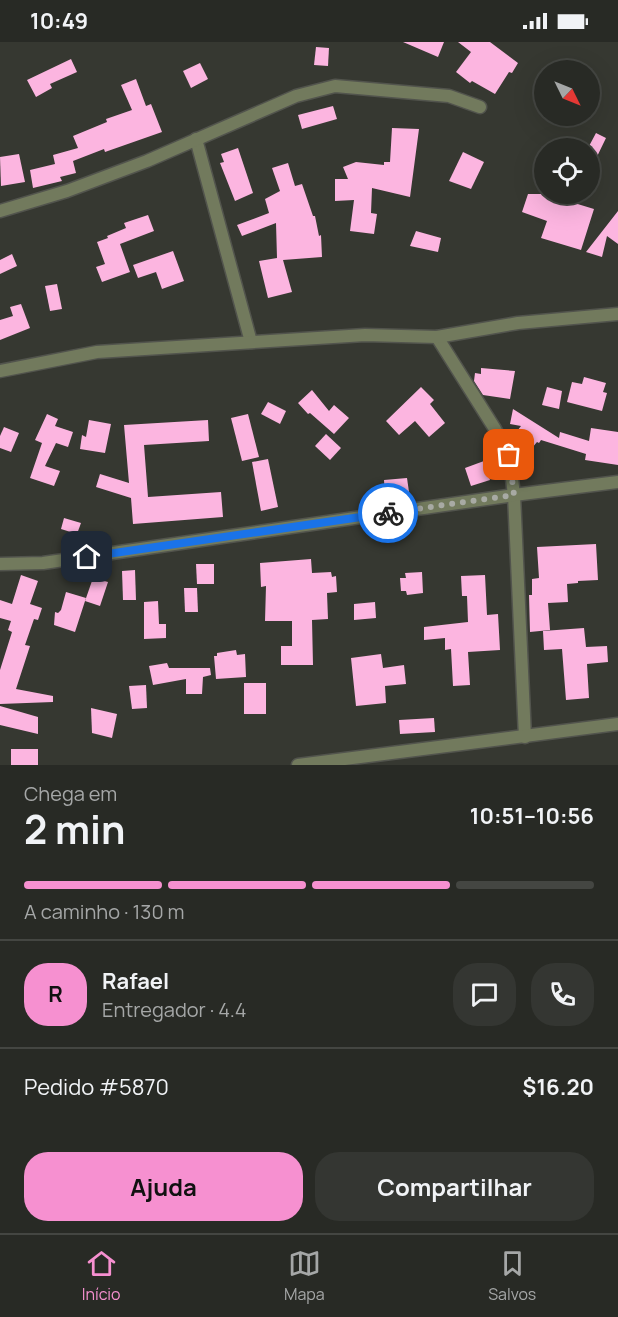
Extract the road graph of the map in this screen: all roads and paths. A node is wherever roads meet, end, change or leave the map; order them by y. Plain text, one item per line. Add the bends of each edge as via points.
1 (480, 107) dead end
2 (196, 139) junction
3 (0, 211) edge
4 (618, 314) edge
5 (437, 337) junction
6 (251, 342) junction
7 (0, 371) edge
8 (618, 482) edge
9 (514, 495) junction
10 (0, 564) edge
11 (618, 724) edge
12 (525, 737) junction
13 (298, 765) edge

1 - 2 street via 449,96 335,86 296,96
2 - 3 street via 97,180
2 - 6 street
4 - 5 street via 518,323
5 - 6 street via 365,335
5 - 9 street via 509,455
6 - 7 street via 97,352
8 - 9 street
9 - 10 street via 54,562
9 - 12 street
11 - 12 street
12 - 13 street

